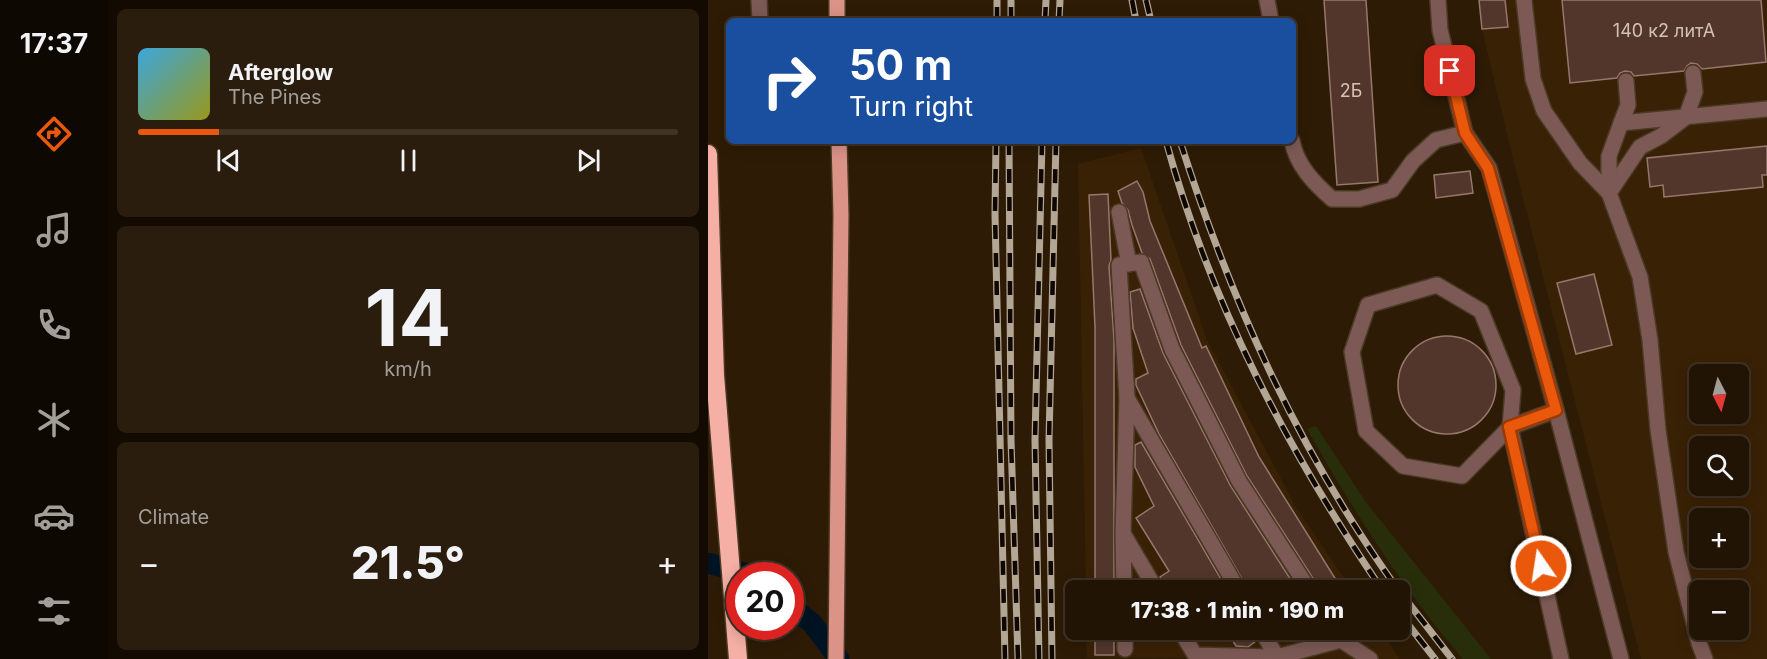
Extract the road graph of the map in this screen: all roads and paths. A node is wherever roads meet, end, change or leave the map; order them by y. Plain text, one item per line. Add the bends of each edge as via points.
1 (759, 0) edge
2 (837, 0) edge
3 (1267, 0) edge
4 (1438, 0) edge
5 (1524, 0) edge
6 (760, 18) edge
7 (837, 18) edge
8 (1270, 18) edge
9 (1693, 73) dead end
10 (1626, 81) dead end
11 (1767, 109) edge
12 (1686, 117) junction
13 (1621, 123) junction
14 (1465, 133) junction
15 (839, 144) edge
16 (1293, 144) edge
17 (708, 154) edge
18 (1609, 193) junction
19 (1119, 212) dead end
20 (1129, 264) junction
21 (1127, 398) junction
22 (1556, 410) junction
23 (1509, 427) junction
24 (1122, 533) junction
25 (1124, 580) edge
26 (1150, 580) edge
27 (1233, 580) edge
28 (1303, 580) edge
29 (1125, 640) edge
30 (1186, 640) edge
31 (1267, 640) edge
32 (1324, 640) edge
33 (1345, 640) edge
34 (1125, 649) dead end
35 (1277, 657) junction
36 (738, 659) edge
37 (836, 659) edge
38 (1370, 659) edge
39 (1561, 659) edge
40 (1621, 659) edge
41 (1705, 659) edge

1 - 6 lane
2 - 7 main road
3 - 8 lane
4 - 14 lane via 1440,30
5 - 18 lane via 1533,79 1544,111 1580,163
9 - 12 lane via 1695,92
10 - 13 lane via 1628,105
11 - 12 lane
12 - 13 lane
12 - 18 lane via 1640,147
13 - 18 lane via 1609,156
14 - 16 lane via 1436,140 1413,161 1392,190 1359,199 1332,199 1312,181
14 - 22 lane via 1488,168
15 - 37 main road
17 - 36 highway via 715,375
18 - 41 lane via 1640,277 1676,552
19 - 20 lane
20 - 21 lane via 1119,265
20 - 28 lane via 1141,262 1172,350 1239,481
21 - 24 lane
21 - 27 lane
22 - 23 lane
22 - 40 lane
23 - 23 lane via 1513,390 1481,311 1437,285 1368,305 1352,352 1366,431 1403,466 1462,476
23 - 39 lane
24 - 25 lane
24 - 26 lane
29 - 34 lane
30 - 35 lane via 1195,655
31 - 35 lane
32 - 35 lane
33 - 38 lane

